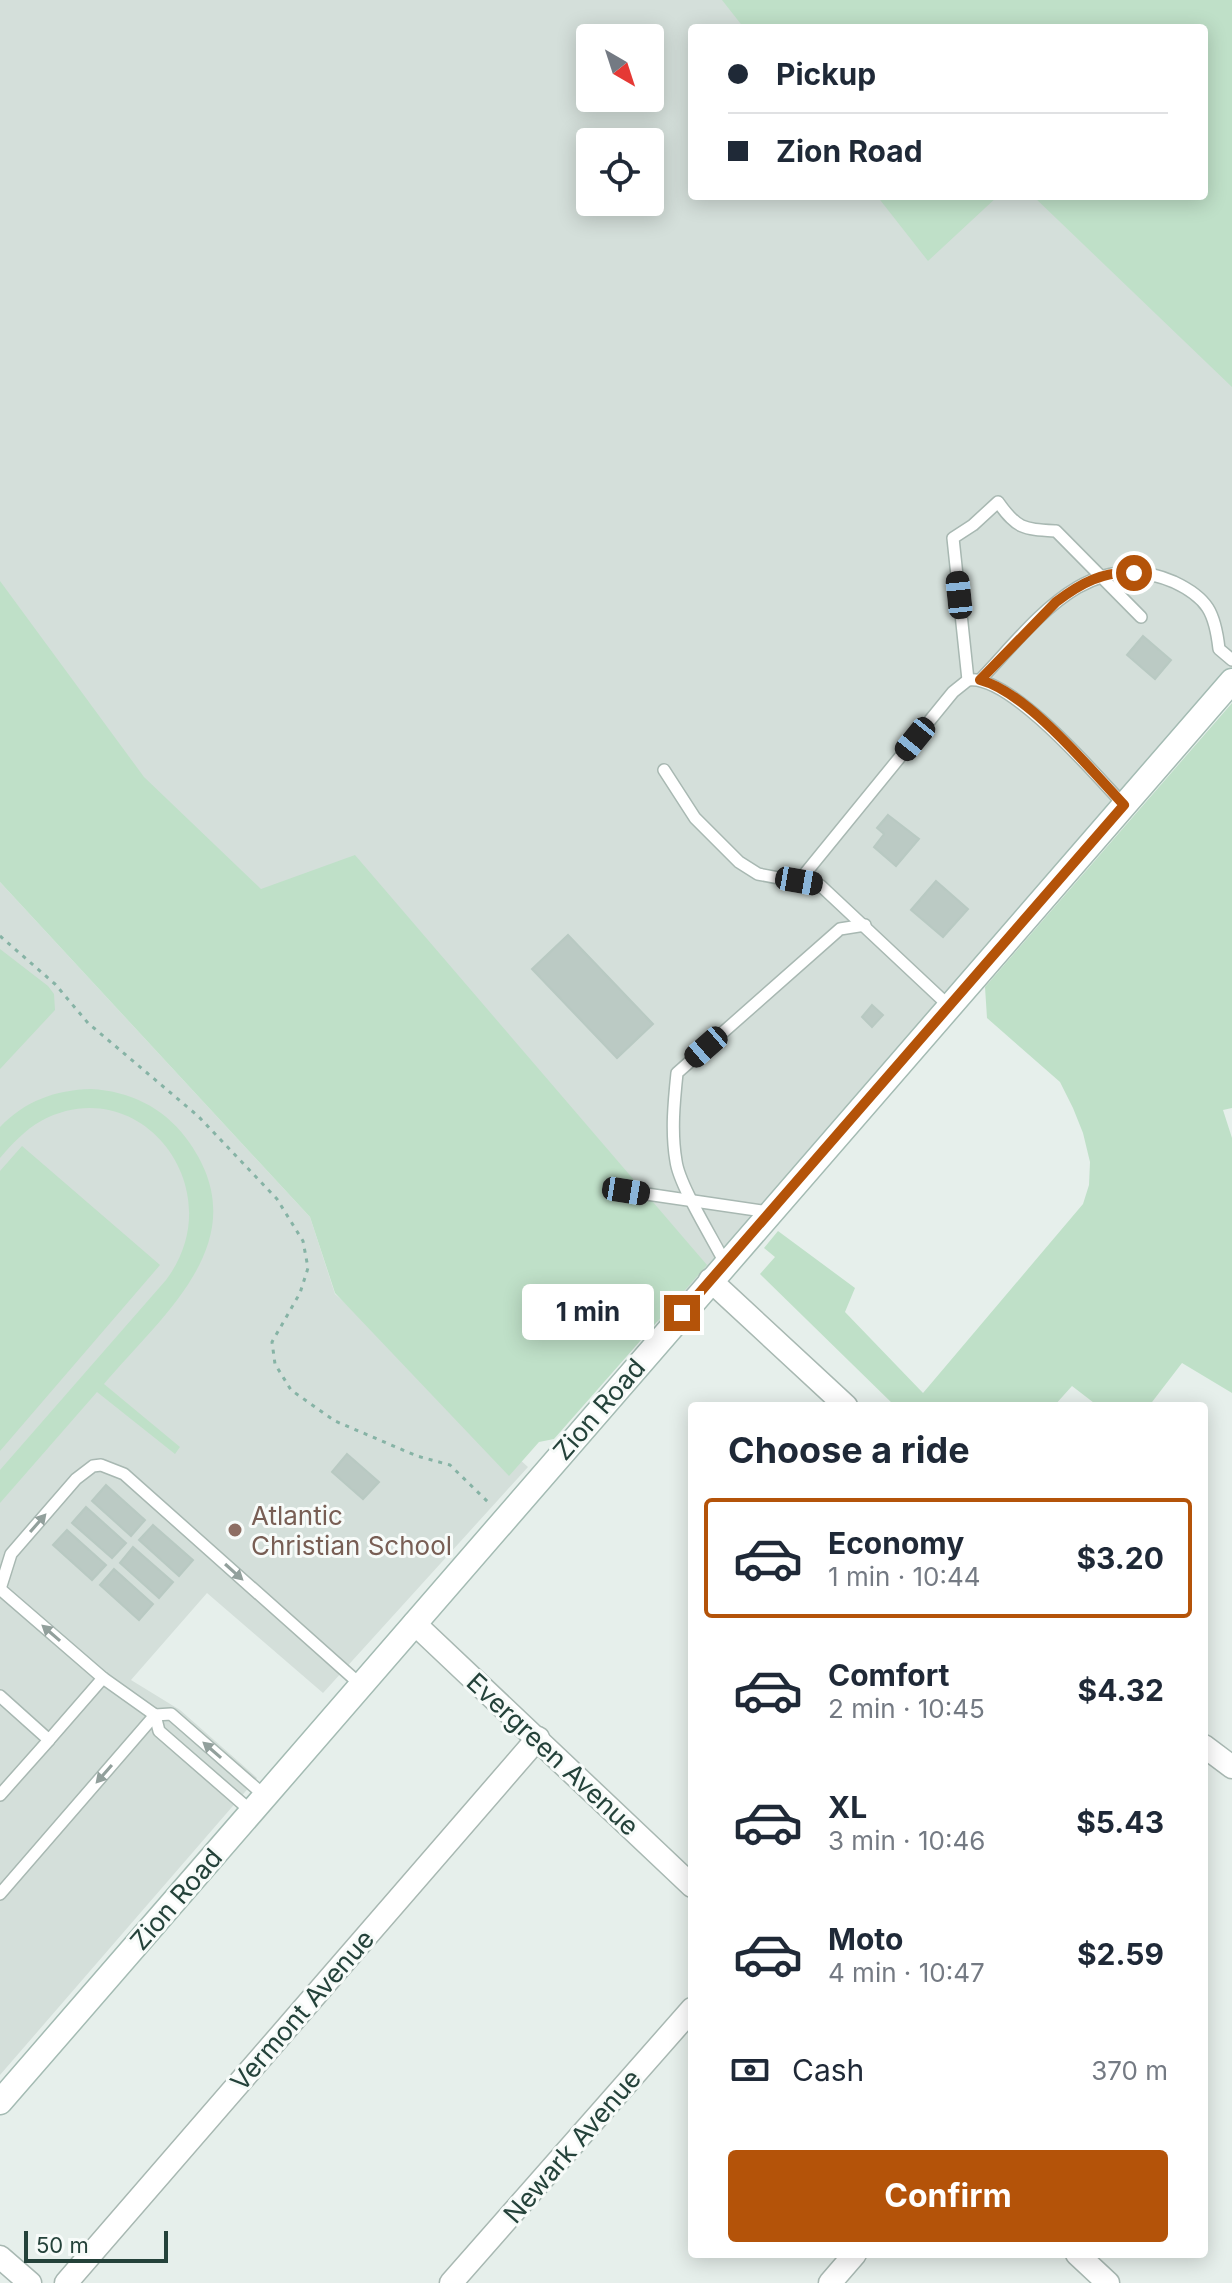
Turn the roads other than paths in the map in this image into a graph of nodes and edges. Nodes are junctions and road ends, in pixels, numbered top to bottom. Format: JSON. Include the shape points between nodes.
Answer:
{"nodes":[{"id":1,"x":1100,"y":576,"type":"junction"},
{"id":2,"x":1141,"y":617,"type":"dead end"},
{"id":3,"x":1232,"y":660,"type":"edge"},
{"id":4,"x":974,"y":680,"type":"junction"},
{"id":5,"x":1232,"y":681,"type":"edge"},
{"id":6,"x":664,"y":770,"type":"dead end"},
{"id":7,"x":1124,"y":805,"type":"junction"},
{"id":8,"x":799,"y":881,"type":"junction"},
{"id":9,"x":865,"y":925,"type":"junction"},
{"id":10,"x":949,"y":1006,"type":"junction"},
{"id":11,"x":626,"y":1191,"type":"dead end"},
{"id":12,"x":693,"y":1201,"type":"junction"},
{"id":13,"x":769,"y":1212,"type":"junction"},
{"id":14,"x":718,"y":1272,"type":"junction"},
{"id":15,"x":842,"y":1402,"type":"edge"},
{"id":16,"x":414,"y":1623,"type":"junction"},
{"id":17,"x":103,"y":1678,"type":"junction"},
{"id":18,"x":361,"y":1685,"type":"junction"},
{"id":19,"x":0,"y":1696,"type":"edge"},
{"id":20,"x":6,"y":1708,"type":"edge"},
{"id":21,"x":155,"y":1715,"type":"junction"},
{"id":22,"x":538,"y":1738,"type":"junction"},
{"id":23,"x":49,"y":1740,"type":"junction"},
{"id":24,"x":1208,"y":1749,"type":"edge"},
{"id":25,"x":1232,"y":1767,"type":"edge"},
{"id":26,"x":0,"y":1795,"type":"edge"},
{"id":27,"x":258,"y":1804,"type":"junction"},
{"id":28,"x":688,"y":1882,"type":"edge"},
{"id":29,"x":0,"y":1894,"type":"edge"},
{"id":30,"x":688,"y":2014,"type":"edge"},
{"id":31,"x":0,"y":2102,"type":"edge"},
{"id":32,"x":0,"y":2257,"type":"edge"},
{"id":33,"x":852,"y":2258,"type":"edge"},
{"id":34,"x":1081,"y":2258,"type":"edge"},
{"id":35,"x":20,"y":2280,"type":"edge"},
{"id":36,"x":66,"y":2283,"type":"edge"},
{"id":37,"x":451,"y":2283,"type":"edge"},
{"id":38,"x":830,"y":2283,"type":"edge"},
{"id":39,"x":1108,"y":2283,"type":"edge"}],
"edges":[{"from":1,"to":2,"type":"lane"},
{"from":1,"to":3,"type":"lane","via":[[1155,576],[1191,592],[1213,614],[1219,649]]},
{"from":1,"to":4,"type":"lane","via":[[1056,602]]},
{"from":1,"to":4,"type":"lane","via":[[1056,531],[1017,526],[998,502],[953,538]]},
{"from":4,"to":7,"type":"lane","via":[[1004,690],[1025,706]]},
{"from":4,"to":8,"type":"lane","via":[[953,692]]},
{"from":5,"to":7,"type":"street","name":"Zion Road"},
{"from":6,"to":8,"type":"lane","via":[[695,818],[739,862],[758,874]]},
{"from":7,"to":10,"type":"street","name":"Zion Road"},
{"from":8,"to":9,"type":"lane","via":[[821,886]]},
{"from":9,"to":10,"type":"lane"},
{"from":9,"to":12,"type":"lane","via":[[840,929],[677,1073],[676,1162]]},
{"from":10,"to":13,"type":"street","name":"Zion Road"},
{"from":11,"to":12,"type":"lane"},
{"from":12,"to":13,"type":"lane"},
{"from":12,"to":14,"type":"lane"},
{"from":13,"to":14,"type":"street","name":"Zion Road"},
{"from":14,"to":15,"type":"street"},
{"from":14,"to":16,"type":"street","name":"Zion Road"},
{"from":16,"to":18,"type":"street","name":"Zion Road"},
{"from":16,"to":22,"type":"street","name":"Evergreen Avenue"},
{"from":17,"to":18,"type":"lane","one_way":true,"via":[[0,1589],[11,1554],[76,1479],[101,1465],[124,1474]]},
{"from":17,"to":21,"type":"lane"},
{"from":17,"to":23,"type":"lane"},
{"from":18,"to":27,"type":"street","name":"Zion Road"},
{"from":19,"to":20,"type":"lane"},
{"from":20,"to":23,"type":"lane"},
{"from":21,"to":27,"type":"lane","via":[[159,1731]]},
{"from":27,"to":21,"type":"lane","one_way":true,"via":[[171,1714]]},
{"from":21,"to":29,"type":"lane","one_way":true},
{"from":22,"to":28,"type":"street","name":"Evergreen Avenue"},
{"from":22,"to":36,"type":"street","name":"Vermont Avenue"},
{"from":23,"to":26,"type":"lane"},
{"from":24,"to":25,"type":"street"},
{"from":27,"to":31,"type":"street","name":"Zion Road"},
{"from":30,"to":37,"type":"street","name":"Newark Avenue"},
{"from":32,"to":35,"type":"street"},
{"from":33,"to":38,"type":"street"},
{"from":34,"to":39,"type":"street"}]}
